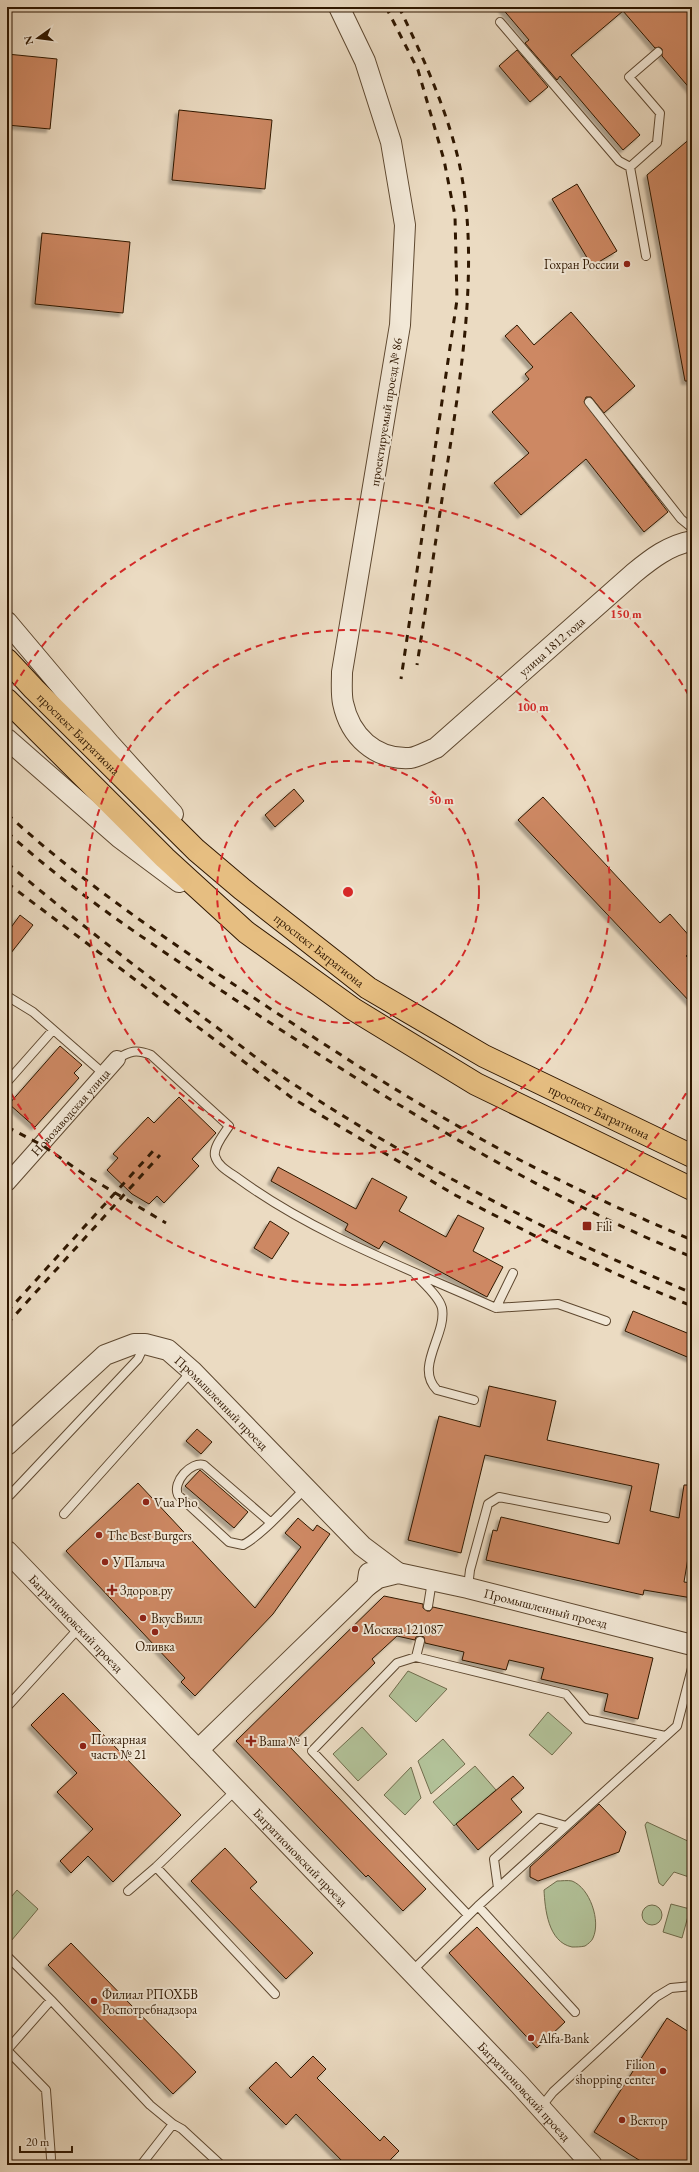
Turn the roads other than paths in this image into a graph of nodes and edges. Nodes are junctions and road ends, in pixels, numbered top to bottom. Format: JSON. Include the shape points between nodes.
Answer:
{"nodes":[{"id":1,"x":339,"y":7,"type":"edge"},
{"id":2,"x":500,"y":22,"type":"dead end"},
{"id":3,"x":658,"y":52,"type":"dead end"},
{"id":4,"x":630,"y":167,"type":"junction"},
{"id":5,"x":646,"y":256,"type":"dead end"},
{"id":6,"x":589,"y":402,"type":"dead end"},
{"id":7,"x":692,"y":528,"type":"edge"},
{"id":8,"x":692,"y":541,"type":"edge"},
{"id":9,"x":7,"y":622,"type":"edge"},
{"id":10,"x":7,"y":660,"type":"edge"},
{"id":11,"x":7,"y":700,"type":"edge"},
{"id":12,"x":7,"y":739,"type":"edge"},
{"id":13,"x":436,"y":748,"type":"joint"},
{"id":14,"x":242,"y":889,"type":"junction"},
{"id":15,"x":246,"y":932,"type":"junction"},
{"id":16,"x":7,"y":996,"type":"edge"},
{"id":17,"x":53,"y":1030,"type":"junction"},
{"id":18,"x":117,"y":1059,"type":"joint"},
{"id":19,"x":104,"y":1074,"type":"junction"},
{"id":20,"x":7,"y":1082,"type":"edge"},
{"id":21,"x":692,"y":1156,"type":"edge"},
{"id":22,"x":7,"y":1183,"type":"edge"},
{"id":23,"x":692,"y":1189,"type":"edge"},
{"id":24,"x":412,"y":1271,"type":"junction"},
{"id":25,"x":513,"y":1273,"type":"dead end"},
{"id":26,"x":496,"y":1308,"type":"junction"},
{"id":27,"x":606,"y":1321,"type":"dead end"},
{"id":28,"x":145,"y":1344,"type":"junction"},
{"id":29,"x":192,"y":1371,"type":"junction"},
{"id":30,"x":474,"y":1400,"type":"dead end"},
{"id":31,"x":7,"y":1445,"type":"edge"},
{"id":32,"x":306,"y":1488,"type":"junction"},
{"id":33,"x":10,"y":1495,"type":"dead end"},
{"id":34,"x":64,"y":1514,"type":"dead end"},
{"id":35,"x":606,"y":1518,"type":"dead end"},
{"id":36,"x":270,"y":1522,"type":"junction"},
{"id":37,"x":362,"y":1546,"type":"junction"},
{"id":38,"x":7,"y":1551,"type":"edge"},
{"id":39,"x":398,"y":1573,"type":"junction"},
{"id":40,"x":432,"y":1581,"type":"junction"},
{"id":41,"x":367,"y":1586,"type":"junction"},
{"id":42,"x":468,"y":1588,"type":"junction"},
{"id":43,"x":428,"y":1606,"type":"dead end"},
{"id":44,"x":80,"y":1627,"type":"junction"},
{"id":45,"x":420,"y":1641,"type":"dead end"},
{"id":46,"x":692,"y":1645,"type":"edge"},
{"id":47,"x":416,"y":1657,"type":"junction"},
{"id":48,"x":692,"y":1668,"type":"edge"},
{"id":49,"x":7,"y":1707,"type":"edge"},
{"id":50,"x":665,"y":1736,"type":"junction"},
{"id":51,"x":198,"y":1750,"type":"junction"},
{"id":52,"x":236,"y":1789,"type":"junction"},
{"id":53,"x":566,"y":1826,"type":"junction"},
{"id":54,"x":156,"y":1867,"type":"junction"},
{"id":55,"x":498,"y":1888,"type":"junction"},
{"id":56,"x":128,"y":1891,"type":"dead end"},
{"id":57,"x":478,"y":1906,"type":"junction"},
{"id":58,"x":468,"y":1915,"type":"junction"},
{"id":59,"x":7,"y":1956,"type":"edge"},
{"id":60,"x":411,"y":1972,"type":"junction"},
{"id":61,"x":692,"y":1986,"type":"edge"},
{"id":62,"x":275,"y":1994,"type":"dead end"},
{"id":63,"x":51,"y":2000,"type":"junction"},
{"id":64,"x":575,"y":2012,"type":"dead end"},
{"id":65,"x":7,"y":2050,"type":"edge"},
{"id":66,"x":540,"y":2107,"type":"junction"},
{"id":67,"x":173,"y":2124,"type":"junction"},
{"id":68,"x":51,"y":2158,"type":"dead end"},
{"id":69,"x":141,"y":2165,"type":"edge"},
{"id":70,"x":221,"y":2165,"type":"edge"},
{"id":71,"x":592,"y":2165,"type":"edge"}],
"edges":[{"from":1,"to":13,"type":"street","name":"проектируемый проезд № 86","via":[[365,61],[391,142],[405,224],[400,325],[342,672],[343,703],[352,729],[365,745],[386,755],[411,758]]},
{"from":2,"to":4,"type":"lane","via":[[619,161]]},
{"from":3,"to":4,"type":"lane","via":[[629,77],[660,113],[657,143]]},
{"from":4,"to":5,"type":"lane"},
{"from":6,"to":7,"type":"lane","via":[[681,519]]},
{"from":8,"to":13,"type":"street","name":"улица 1812 года","via":[[681,543],[654,556]]},
{"from":9,"to":14,"type":"street","via":[[109,743]]},
{"from":10,"to":14,"type":"main road","name":"проспект Багратиона","via":[[196,850]]},
{"from":11,"to":15,"type":"main road","name":"проспект Багратиона","via":[[165,858]]},
{"from":12,"to":15,"type":"street","via":[[120,838]]},
{"from":14,"to":21,"type":"main road","name":"проспект Багратиона","via":[[368,988],[484,1056]]},
{"from":15,"to":23,"type":"main road","name":"проспект Багратиона","via":[[353,1009],[476,1084]]},
{"from":16,"to":17,"type":"lane","via":[[33,1012]]},
{"from":17,"to":19,"type":"lane"},
{"from":17,"to":20,"type":"lane"},
{"from":18,"to":19,"type":"street","name":"Новозаводская улица"},
{"from":18,"to":24,"type":"lane","via":[[130,1051],[139,1050],[151,1055],[229,1126],[216,1147],[215,1155],[221,1166],[245,1184],[322,1230]]},
{"from":19,"to":22,"type":"street","name":"Новозаводская улица"},
{"from":24,"to":26,"type":"lane"},
{"from":24,"to":30,"type":"lane","via":[[441,1306],[442,1317],[428,1373],[431,1385],[437,1390]]},
{"from":25,"to":26,"type":"lane"},
{"from":26,"to":27,"type":"lane","via":[[558,1304]]},
{"from":28,"to":29,"type":"street","name":"Промышленный проезд","via":[[168,1350]]},
{"from":28,"to":31,"type":"street","name":"Промышленный проезд","via":[[134,1344],[105,1355]]},
{"from":28,"to":33,"type":"lane","via":[[138,1359]]},
{"from":29,"to":32,"type":"street","name":"Промышленный проезд"},
{"from":29,"to":34,"type":"lane"},
{"from":32,"to":36,"type":"lane"},
{"from":32,"to":37,"type":"street","name":"Промышленный проезд"},
{"from":35,"to":42,"type":"lane","via":[[499,1497],[493,1499],[488,1504],[470,1570]]},
{"from":36,"to":36,"type":"lane","via":[[248,1542],[236,1545],[229,1542],[178,1495],[177,1483],[192,1466],[204,1465]]},
{"from":37,"to":39,"type":"street","name":"Промышленный проезд"},
{"from":37,"to":41,"type":"street","name":"Промышленный проезд","via":[[369,1562]]},
{"from":38,"to":44,"type":"street","name":"Багратионовский проезд"},
{"from":39,"to":40,"type":"street","name":"Промышленный проезд"},
{"from":39,"to":41,"type":"street","name":"Промышленный проезд","via":[[378,1578]]},
{"from":40,"to":42,"type":"street","name":"Промышленный проезд"},
{"from":40,"to":43,"type":"lane"},
{"from":41,"to":51,"type":"street","name":"Промышленный проезд"},
{"from":42,"to":46,"type":"street","name":"Промышленный проезд"},
{"from":44,"to":49,"type":"lane"},
{"from":44,"to":51,"type":"street","name":"Багратионовский проезд"},
{"from":45,"to":47,"type":"lane"},
{"from":47,"to":50,"type":"lane","via":[[566,1694],[587,1719]]},
{"from":47,"to":58,"type":"lane","via":[[398,1663],[312,1751]]},
{"from":48,"to":50,"type":"lane","via":[[677,1726]]},
{"from":50,"to":53,"type":"lane"},
{"from":51,"to":52,"type":"street","name":"Багратионовский проезд"},
{"from":52,"to":54,"type":"lane"},
{"from":52,"to":60,"type":"street","name":"Багратионовский проезд"},
{"from":53,"to":55,"type":"lane"},
{"from":53,"to":55,"type":"lane","via":[[539,1818],[494,1859]]},
{"from":54,"to":56,"type":"lane"},
{"from":54,"to":62,"type":"lane"},
{"from":55,"to":57,"type":"lane"},
{"from":57,"to":58,"type":"lane"},
{"from":57,"to":64,"type":"lane"},
{"from":58,"to":60,"type":"lane"},
{"from":59,"to":63,"type":"lane"},
{"from":60,"to":66,"type":"street","name":"Багратионовский проезд"},
{"from":61,"to":66,"type":"lane","via":[[671,1988],[656,1997],[559,2086]]},
{"from":63,"to":65,"type":"lane"},
{"from":63,"to":67,"type":"lane","via":[[150,2105]]},
{"from":65,"to":68,"type":"lane","via":[[46,2090]]},
{"from":66,"to":71,"type":"street","name":"Багратионовский проезд"},
{"from":67,"to":69,"type":"lane"},
{"from":67,"to":70,"type":"lane","via":[[182,2129]]}]}
